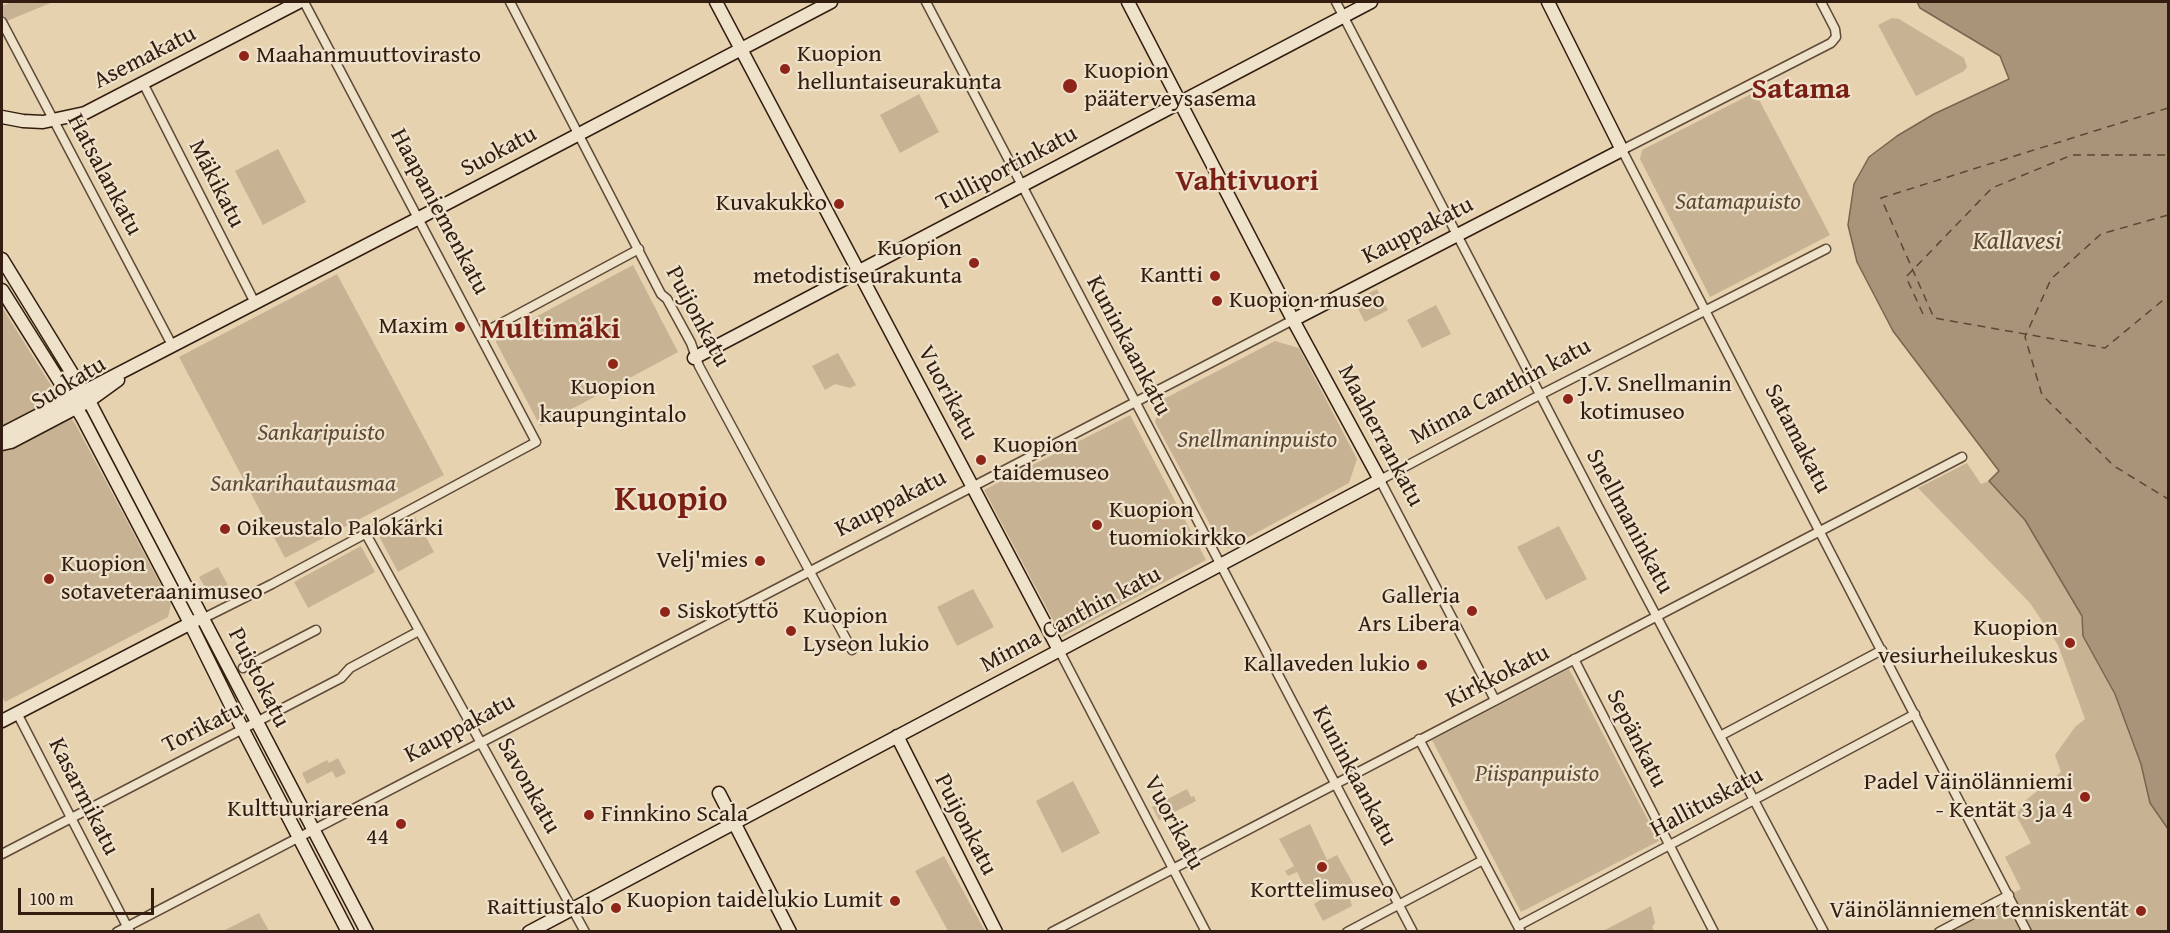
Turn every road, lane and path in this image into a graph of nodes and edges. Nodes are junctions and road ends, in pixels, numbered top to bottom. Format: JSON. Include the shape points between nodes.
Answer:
{"nodes":[{"id":1,"x":299,"y":2,"type":"edge"},
{"id":2,"x":304,"y":2,"type":"edge"},
{"id":3,"x":510,"y":2,"type":"edge"},
{"id":4,"x":716,"y":2,"type":"edge"},
{"id":5,"x":831,"y":2,"type":"edge"},
{"id":6,"x":926,"y":2,"type":"edge"},
{"id":7,"x":1128,"y":2,"type":"edge"},
{"id":8,"x":1336,"y":2,"type":"edge"},
{"id":9,"x":1371,"y":2,"type":"edge"},
{"id":10,"x":1548,"y":2,"type":"edge"},
{"id":11,"x":1821,"y":2,"type":"edge"},
{"id":12,"x":1344,"y":16,"type":"junction"},
{"id":13,"x":2,"y":22,"type":"edge"},
{"id":14,"x":741,"y":49,"type":"junction"},
{"id":15,"x":143,"y":83,"type":"junction"},
{"id":16,"x":1180,"y":102,"type":"junction"},
{"id":17,"x":2,"y":117,"type":"edge"},
{"id":18,"x":54,"y":121,"type":"junction"},
{"id":19,"x":579,"y":134,"type":"junction"},
{"id":20,"x":1622,"y":150,"type":"junction"},
{"id":21,"x":1022,"y":184,"type":"junction"},
{"id":22,"x":419,"y":218,"type":"junction"},
{"id":23,"x":1457,"y":235,"type":"junction"},
{"id":24,"x":639,"y":249,"type":"junction"},
{"id":25,"x":1826,"y":249,"type":"dead end"},
{"id":26,"x":2,"y":259,"type":"edge"},
{"id":27,"x":858,"y":270,"type":"junction"},
{"id":28,"x":2,"y":290,"type":"edge"},
{"id":29,"x":255,"y":303,"type":"junction"},
{"id":30,"x":1706,"y":310,"type":"junction"},
{"id":31,"x":1293,"y":320,"type":"junction"},
{"id":32,"x":481,"y":334,"type":"junction"},
{"id":33,"x":172,"y":345,"type":"junction"},
{"id":34,"x":694,"y":358,"type":"junction"},
{"id":35,"x":1540,"y":394,"type":"junction"},
{"id":36,"x":86,"y":396,"type":"junction"},
{"id":37,"x":1136,"y":401,"type":"junction"},
{"id":38,"x":72,"y":403,"type":"junction"},
{"id":39,"x":2,"y":434,"type":"edge"},
{"id":40,"x":2,"y":444,"type":"edge"},
{"id":41,"x":1962,"y":457,"type":"dead end"},
{"id":42,"x":1380,"y":480,"type":"junction"},
{"id":43,"x":969,"y":488,"type":"junction"},
{"id":44,"x":1820,"y":531,"type":"junction"},
{"id":45,"x":366,"y":534,"type":"junction"},
{"id":46,"x":1220,"y":564,"type":"junction"},
{"id":47,"x":809,"y":570,"type":"junction"},
{"id":48,"x":1657,"y":616,"type":"junction"},
{"id":49,"x":204,"y":618,"type":"junction"},
{"id":50,"x":190,"y":623,"type":"junction"},
{"id":51,"x":316,"y":630,"type":"dead end"},
{"id":52,"x":419,"y":631,"type":"junction"},
{"id":53,"x":852,"y":650,"type":"dead end"},
{"id":54,"x":1059,"y":650,"type":"junction"},
{"id":55,"x":1882,"y":650,"type":"junction"},
{"id":56,"x":1574,"y":659,"type":"junction"},
{"id":57,"x":243,"y":668,"type":"dead end"},
{"id":58,"x":1495,"y":700,"type":"junction"},
{"id":59,"x":17,"y":713,"type":"junction"},
{"id":60,"x":1915,"y":714,"type":"junction"},
{"id":61,"x":2,"y":721,"type":"edge"},
{"id":62,"x":256,"y":722,"type":"junction"},
{"id":63,"x":243,"y":730,"type":"junction"},
{"id":64,"x":897,"y":736,"type":"junction"},
{"id":65,"x":1720,"y":736,"type":"junction"},
{"id":66,"x":1419,"y":740,"type":"junction"},
{"id":67,"x":481,"y":742,"type":"junction"},
{"id":68,"x":1335,"y":783,"type":"junction"},
{"id":69,"x":719,"y":794,"type":"dead end"},
{"id":70,"x":1754,"y":800,"type":"junction"},
{"id":71,"x":72,"y":818,"type":"junction"},
{"id":72,"x":735,"y":823,"type":"junction"},
{"id":73,"x":313,"y":829,"type":"junction"},
{"id":74,"x":299,"y":837,"type":"junction"},
{"id":75,"x":1669,"y":845,"type":"junction"},
{"id":76,"x":2,"y":854,"type":"edge"},
{"id":77,"x":1483,"y":860,"type":"junction"},
{"id":78,"x":1173,"y":868,"type":"junction"},
{"id":79,"x":2009,"y":895,"type":"junction"},
{"id":80,"x":1399,"y":904,"type":"junction"},
{"id":81,"x":572,"y":909,"type":"junction"},
{"id":82,"x":129,"y":929,"type":"edge"},
{"id":83,"x":1519,"y":929,"type":"edge"},
{"id":84,"x":117,"y":932,"type":"edge"},
{"id":85,"x":348,"y":932,"type":"edge"},
{"id":86,"x":367,"y":932,"type":"edge"},
{"id":87,"x":529,"y":932,"type":"edge"},
{"id":88,"x":585,"y":932,"type":"edge"},
{"id":89,"x":790,"y":932,"type":"edge"},
{"id":90,"x":996,"y":932,"type":"edge"},
{"id":91,"x":1052,"y":932,"type":"edge"},
{"id":92,"x":1206,"y":932,"type":"edge"},
{"id":93,"x":1347,"y":932,"type":"edge"},
{"id":94,"x":1413,"y":932,"type":"edge"},
{"id":95,"x":1714,"y":932,"type":"edge"},
{"id":96,"x":1824,"y":932,"type":"edge"},
{"id":97,"x":1939,"y":932,"type":"edge"},
{"id":98,"x":2027,"y":932,"type":"edge"}],
"edges":[{"from":1,"to":15,"type":"main road","name":"Asemakatu"},
{"from":2,"to":22,"type":"street","name":"Haapaniemenkatu"},
{"from":3,"to":19,"type":"street","name":"Puijonkatu"},
{"from":4,"to":14,"type":"main road","name":"Vuorikatu"},
{"from":5,"to":14,"type":"main road","name":"Suokatu"},
{"from":6,"to":21,"type":"street","name":"Kuninkaankatu"},
{"from":7,"to":16,"type":"main road","name":"Maaherrankatu"},
{"from":8,"to":12,"type":"street","name":"Snellmaninkatu"},
{"from":9,"to":12,"type":"main road","name":"Tulliportinkatu"},
{"from":10,"to":20,"type":"main road","name":"Satamakatu"},
{"from":11,"to":20,"type":"street","name":"Kauppakatu","via":[[1835,28],[1836,37],[1831,43]]},
{"from":12,"to":16,"type":"main road","name":"Tulliportinkatu"},
{"from":12,"to":23,"type":"street","name":"Snellmaninkatu"},
{"from":13,"to":18,"type":"street","name":"Hatsalankatu"},
{"from":14,"to":19,"type":"main road","name":"Suokatu"},
{"from":14,"to":27,"type":"main road","name":"Vuorikatu"},
{"from":15,"to":18,"type":"main road","name":"Asemakatu","via":[[84,113]]},
{"from":15,"to":29,"type":"street","name":"Mäkikatu"},
{"from":16,"to":21,"type":"main road","name":"Tulliportinkatu"},
{"from":16,"to":31,"type":"main road","name":"Maaherrankatu"},
{"from":17,"to":18,"type":"main road","name":"Asemakatu","via":[[36,123]]},
{"from":18,"to":33,"type":"street","name":"Hatsalankatu"},
{"from":19,"to":22,"type":"main road","name":"Suokatu"},
{"from":19,"to":24,"type":"street","name":"Puijonkatu"},
{"from":20,"to":23,"type":"main road","name":"Kauppakatu"},
{"from":20,"to":30,"type":"street","name":"Satamakatu"},
{"from":21,"to":27,"type":"main road","name":"Tulliportinkatu"},
{"from":21,"to":37,"type":"street","name":"Kuninkaankatu"},
{"from":22,"to":29,"type":"main road","name":"Suokatu"},
{"from":22,"to":32,"type":"street","name":"Haapaniemenkatu"},
{"from":23,"to":31,"type":"main road","name":"Kauppakatu"},
{"from":23,"to":35,"type":"street","name":"Snellmaninkatu"},
{"from":24,"to":32,"type":"street"},
{"from":24,"to":34,"type":"street","name":"Puijonkatu","via":[[691,343]]},
{"from":25,"to":30,"type":"street","name":"Minna Canthin katu"},
{"from":26,"to":36,"type":"main road","name":"Puistokatu"},
{"from":27,"to":34,"type":"main road","name":"Tulliportinkatu"},
{"from":27,"to":43,"type":"main road","name":"Vuorikatu"},
{"from":28,"to":38,"type":"main road","name":"Puistokatu"},
{"from":29,"to":33,"type":"main road","name":"Suokatu"},
{"from":30,"to":35,"type":"street","name":"Minna Canthin katu"},
{"from":30,"to":44,"type":"street","name":"Satamakatu"},
{"from":31,"to":37,"type":"street","name":"Kauppakatu"},
{"from":31,"to":42,"type":"main road","name":"Maaherrankatu"},
{"from":32,"to":45,"type":"street","name":"Haapaniemenkatu","via":[[536,442]]},
{"from":33,"to":36,"type":"main road","name":"Suokatu"},
{"from":34,"to":47,"type":"street","name":"Puijonkatu"},
{"from":35,"to":42,"type":"street","name":"Minna Canthin katu"},
{"from":35,"to":48,"type":"street","name":"Snellmaninkatu"},
{"from":36,"to":38,"type":"main road","name":"Suokatu"},
{"from":36,"to":49,"type":"main road","name":"Puistokatu"},
{"from":37,"to":43,"type":"street","name":"Kauppakatu"},
{"from":37,"to":46,"type":"street","name":"Kuninkaankatu"},
{"from":38,"to":39,"type":"main road","name":"Suokatu"},
{"from":38,"to":40,"type":"main road","name":"Suokatu"},
{"from":38,"to":50,"type":"main road","name":"Puistokatu"},
{"from":41,"to":44,"type":"street","name":"Kirkkokatu"},
{"from":42,"to":46,"type":"main road","name":"Minna Canthin katu"},
{"from":42,"to":58,"type":"street","name":"Maaherrankatu"},
{"from":43,"to":47,"type":"street","name":"Kauppakatu"},
{"from":43,"to":54,"type":"main road","name":"Vuorikatu"},
{"from":44,"to":48,"type":"street","name":"Kirkkokatu"},
{"from":44,"to":55,"type":"street","name":"Satamakatu"},
{"from":45,"to":49,"type":"street"},
{"from":45,"to":52,"type":"street","name":"Savonkatu"},
{"from":46,"to":54,"type":"main road","name":"Minna Canthin katu"},
{"from":46,"to":68,"type":"street","name":"Kuninkaankatu"},
{"from":47,"to":53,"type":"street","name":"Puijonkatu"},
{"from":47,"to":67,"type":"street","name":"Kauppakatu"},
{"from":48,"to":56,"type":"street","name":"Kirkkokatu"},
{"from":48,"to":65,"type":"street","name":"Snellmaninkatu"},
{"from":49,"to":50,"type":"main road"},
{"from":49,"to":62,"type":"main road","name":"Puistokatu"},
{"from":50,"to":59,"type":"main road"},
{"from":50,"to":63,"type":"main road","name":"Puistokatu"},
{"from":51,"to":57,"type":"street"},
{"from":52,"to":62,"type":"street","name":"Torikatu","via":[[350,668],[341,678]]},
{"from":52,"to":67,"type":"street","name":"Savonkatu"},
{"from":54,"to":64,"type":"main road","name":"Minna Canthin katu"},
{"from":54,"to":78,"type":"street","name":"Vuorikatu"},
{"from":55,"to":60,"type":"street","name":"Satamakatu"},
{"from":55,"to":65,"type":"street"},
{"from":56,"to":58,"type":"street","name":"Kirkkokatu"},
{"from":56,"to":75,"type":"street","name":"Sepänkatu"},
{"from":58,"to":66,"type":"street","name":"Kirkkokatu"},
{"from":59,"to":61,"type":"main road"},
{"from":59,"to":71,"type":"street","name":"Kasarmikatu"},
{"from":60,"to":70,"type":"street","name":"Hallituskatu"},
{"from":60,"to":79,"type":"street","name":"Satamakatu"},
{"from":62,"to":63,"type":"street","name":"Torikatu"},
{"from":62,"to":73,"type":"main road","name":"Puistokatu"},
{"from":63,"to":71,"type":"street","name":"Torikatu"},
{"from":63,"to":74,"type":"main road","name":"Puistokatu"},
{"from":64,"to":72,"type":"main road","name":"Minna Canthin katu"},
{"from":64,"to":90,"type":"main road","name":"Puijonkatu"},
{"from":65,"to":70,"type":"street","name":"Snellmaninkatu"},
{"from":66,"to":68,"type":"street","name":"Kirkkokatu"},
{"from":66,"to":77,"type":"street"},
{"from":67,"to":73,"type":"street","name":"Kauppakatu"},
{"from":67,"to":81,"type":"street","name":"Savonkatu"},
{"from":68,"to":78,"type":"street","name":"Kirkkokatu"},
{"from":68,"to":80,"type":"street","name":"Kuninkaankatu"},
{"from":69,"to":72,"type":"main road"},
{"from":70,"to":75,"type":"street","name":"Hallituskatu"},
{"from":70,"to":96,"type":"street","name":"Snellmaninkatu"},
{"from":71,"to":76,"type":"street","name":"Torikatu"},
{"from":71,"to":82,"type":"street","name":"Kasarmikatu"},
{"from":72,"to":81,"type":"main road","name":"Minna Canthin katu"},
{"from":72,"to":89,"type":"main road"},
{"from":73,"to":74,"type":"street","name":"Kauppakatu"},
{"from":73,"to":86,"type":"main road","name":"Puistokatu"},
{"from":74,"to":82,"type":"street","name":"Kauppakatu"},
{"from":74,"to":85,"type":"main road","name":"Puistokatu"},
{"from":75,"to":83,"type":"street","name":"Hallituskatu"},
{"from":75,"to":95,"type":"street","name":"Sepänkatu"},
{"from":77,"to":80,"type":"street"},
{"from":77,"to":83,"type":"street"},
{"from":78,"to":91,"type":"street","name":"Kirkkokatu"},
{"from":78,"to":92,"type":"street","name":"Vuorikatu"},
{"from":79,"to":97,"type":"street"},
{"from":79,"to":98,"type":"street","name":"Satamakatu"},
{"from":80,"to":93,"type":"street"},
{"from":80,"to":94,"type":"street","name":"Kuninkaankatu"},
{"from":81,"to":87,"type":"main road","name":"Minna Canthin katu"},
{"from":81,"to":88,"type":"street","name":"Savonkatu"},
{"from":82,"to":84,"type":"street","name":"Kauppakatu"}]}
